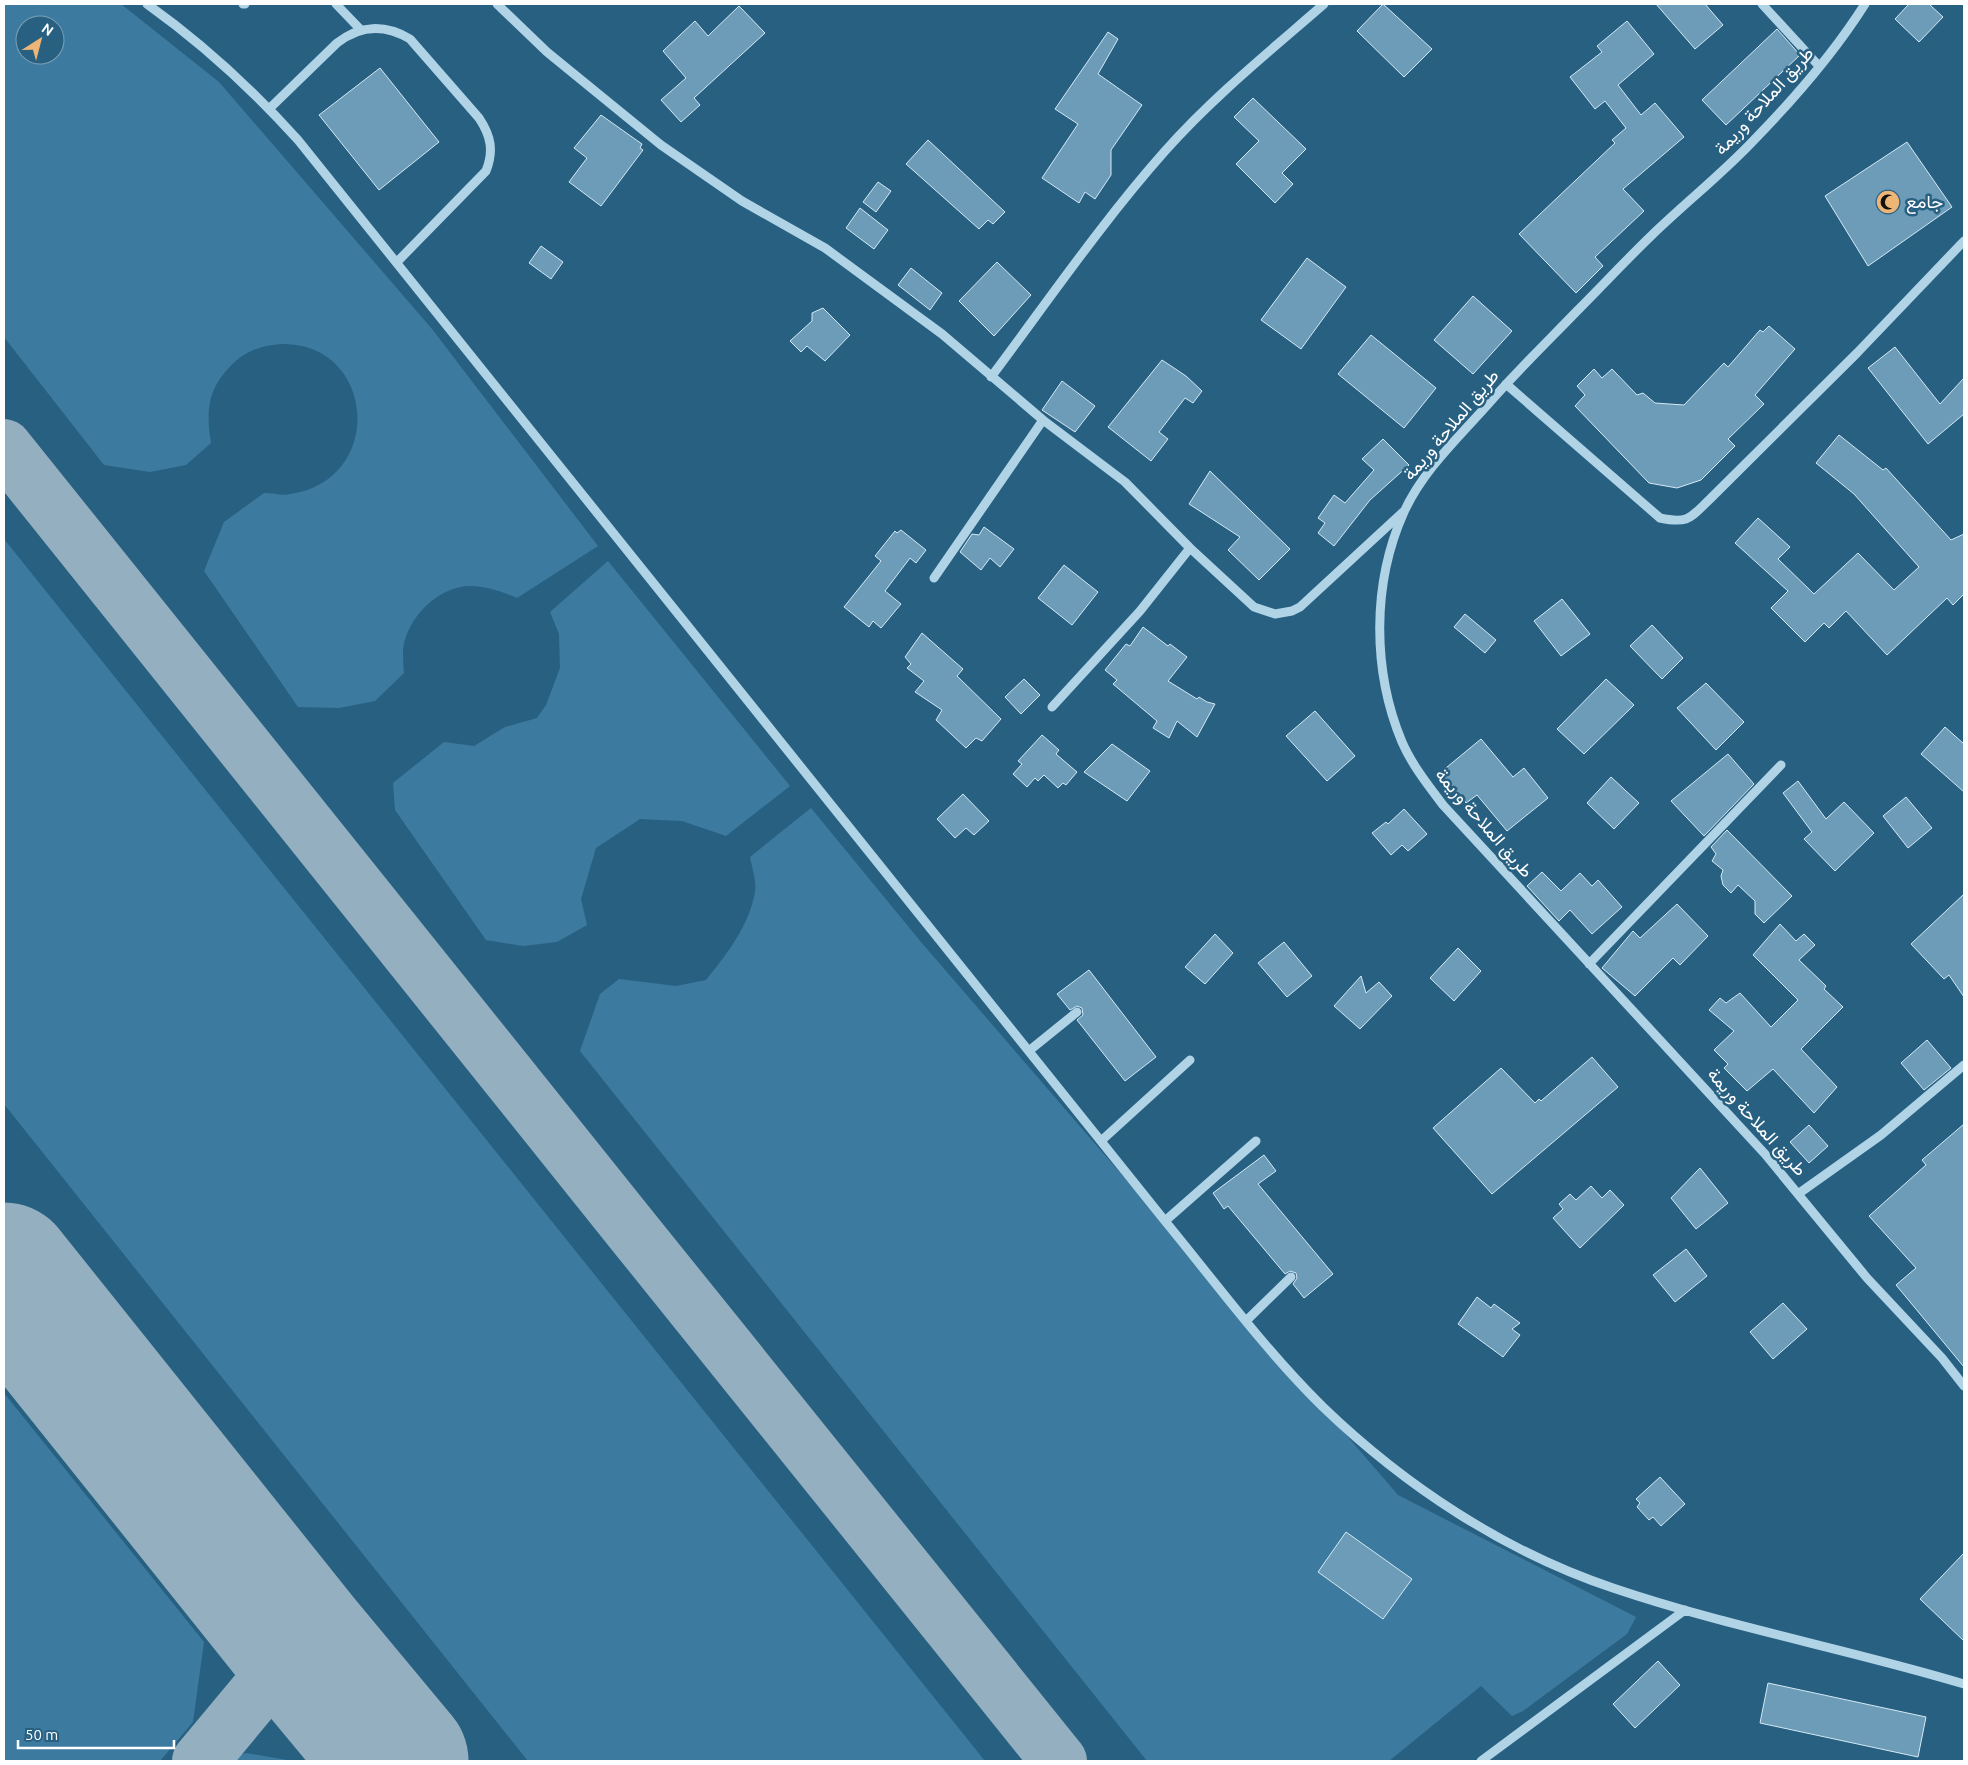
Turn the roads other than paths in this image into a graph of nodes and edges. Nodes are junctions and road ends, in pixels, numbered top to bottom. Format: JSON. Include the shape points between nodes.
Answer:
{"nodes":[{"id":1,"x":147,"y":4,"type":"edge"},
{"id":2,"x":336,"y":4,"type":"edge"},
{"id":3,"x":497,"y":4,"type":"edge"},
{"id":4,"x":1324,"y":4,"type":"edge"},
{"id":5,"x":1762,"y":4,"type":"edge"},
{"id":6,"x":1865,"y":4,"type":"edge"},
{"id":7,"x":360,"y":29,"type":"junction"},
{"id":8,"x":1819,"y":66,"type":"junction"},
{"id":9,"x":270,"y":108,"type":"junction"},
{"id":10,"x":1964,"y":241,"type":"edge"},
{"id":11,"x":397,"y":262,"type":"junction"},
{"id":12,"x":991,"y":377,"type":"junction"},
{"id":13,"x":1506,"y":384,"type":"junction"},
{"id":14,"x":1042,"y":420,"type":"junction"},
{"id":15,"x":1405,"y":510,"type":"junction"},
{"id":16,"x":1190,"y":548,"type":"junction"},
{"id":17,"x":934,"y":578,"type":"dead end"},
{"id":18,"x":1052,"y":707,"type":"dead end"},
{"id":19,"x":1781,"y":765,"type":"dead end"},
{"id":20,"x":1589,"y":964,"type":"junction"},
{"id":21,"x":1077,"y":1012,"type":"dead end"},
{"id":22,"x":1030,"y":1050,"type":"junction"},
{"id":23,"x":1190,"y":1060,"type":"dead end"},
{"id":24,"x":1964,"y":1065,"type":"edge"},
{"id":25,"x":1101,"y":1141,"type":"junction"},
{"id":26,"x":1256,"y":1141,"type":"dead end"},
{"id":27,"x":1798,"y":1194,"type":"junction"},
{"id":28,"x":1165,"y":1221,"type":"junction"},
{"id":29,"x":1292,"y":1277,"type":"dead end"},
{"id":30,"x":1247,"y":1320,"type":"junction"},
{"id":31,"x":1964,"y":1386,"type":"edge"},
{"id":32,"x":1685,"y":1610,"type":"junction"},
{"id":33,"x":1964,"y":1684,"type":"edge"},
{"id":34,"x":1481,"y":1761,"type":"edge"}],
"edges":[{"from":1,"to":9,"type":"street","via":[[207,50]]},
{"from":2,"to":7,"type":"street"},
{"from":3,"to":12,"type":"street","via":[[547,52],[661,145],[742,202],[825,248],[942,334]]},
{"from":4,"to":12,"type":"street","via":[[1205,109],[1164,152],[1092,241]]},
{"from":5,"to":8,"type":"street"},
{"from":6,"to":8,"type":"street","name":"طريق الملاحة وريمة"},
{"from":7,"to":9,"type":"street","via":[[337,43]]},
{"from":7,"to":11,"type":"street","via":[[386,28],[410,39],[479,118],[491,144],[491,158],[481,177]]},
{"from":8,"to":13,"type":"street","name":"طريق الملاحة وريمة","via":[[1754,141],[1650,237]]},
{"from":9,"to":11,"type":"street"},
{"from":10,"to":13,"type":"street","via":[[1710,499],[1692,516],[1680,522],[1660,518]]},
{"from":11,"to":22,"type":"street"},
{"from":12,"to":14,"type":"street"},
{"from":13,"to":15,"type":"street","name":"طريق الملاحة وريمة","via":[[1422,480]]},
{"from":14,"to":16,"type":"street","via":[[1125,482]]},
{"from":14,"to":17,"type":"street"},
{"from":15,"to":16,"type":"street","via":[[1300,607],[1284,614],[1264,612],[1254,607]]},
{"from":15,"to":20,"type":"street","name":"طريق الملاحة وريمة","via":[[1393,539],[1386,569],[1380,636],[1382,673],[1390,709],[1403,743],[1420,775],[1443,805]]},
{"from":16,"to":18,"type":"street","via":[[1140,611]]},
{"from":19,"to":20,"type":"street"},
{"from":20,"to":27,"type":"street","name":"طريق الملاحة وريمة","via":[[1697,1079]]},
{"from":21,"to":22,"type":"street"},
{"from":22,"to":25,"type":"street"},
{"from":23,"to":25,"type":"street"},
{"from":24,"to":27,"type":"street","via":[[1881,1136]]},
{"from":25,"to":28,"type":"street"},
{"from":26,"to":28,"type":"street"},
{"from":27,"to":31,"type":"street","name":"طريق الملاحة وريمة","via":[[1867,1278]]},
{"from":28,"to":30,"type":"street"},
{"from":29,"to":30,"type":"street"},
{"from":30,"to":32,"type":"street","via":[[1283,1365],[1365,1445],[1450,1507],[1507,1541],[1559,1566],[1612,1588]]},
{"from":32,"to":33,"type":"street"},
{"from":32,"to":34,"type":"street"}]}
